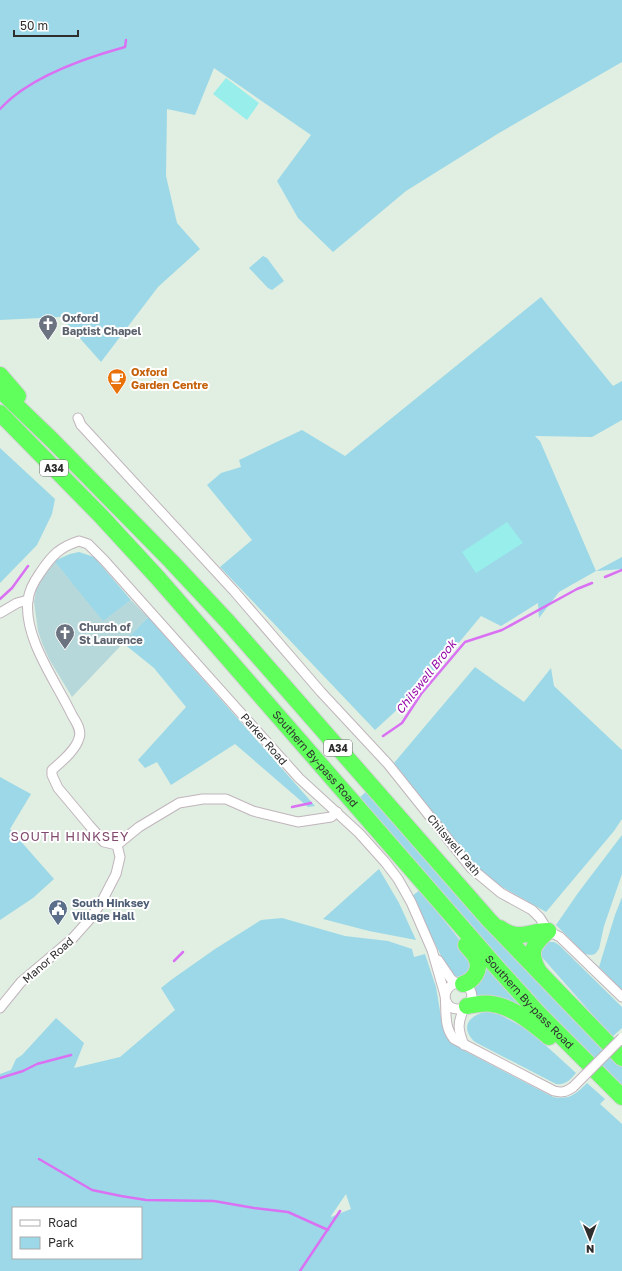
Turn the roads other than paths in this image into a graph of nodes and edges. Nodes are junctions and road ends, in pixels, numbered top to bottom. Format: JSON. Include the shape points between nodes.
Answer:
{"nodes":[{"id":1,"x":0,"y":375,"type":"edge"},
{"id":2,"x":0,"y":390,"type":"edge"},
{"id":3,"x":2,"y":416,"type":"edge"},
{"id":4,"x":78,"y":418,"type":"dead end"},
{"id":5,"x":52,"y":440,"type":"junction"},
{"id":6,"x":28,"y":600,"type":"junction"},
{"id":7,"x":0,"y":613,"type":"edge"},
{"id":8,"x":338,"y":812,"type":"junction"},
{"id":9,"x":117,"y":845,"type":"junction"},
{"id":10,"x":437,"y":899,"type":"junction"},
{"id":11,"x":489,"y":920,"type":"junction"},
{"id":12,"x":548,"y":931,"type":"junction"},
{"id":13,"x":432,"y":950,"type":"junction"},
{"id":14,"x":540,"y":974,"type":"junction"},
{"id":15,"x":459,"y":983,"type":"junction"},
{"id":16,"x":622,"y":997,"type":"edge"},
{"id":17,"x":445,"y":998,"type":"junction"},
{"id":18,"x":0,"y":1008,"type":"edge"},
{"id":19,"x":466,"y":1008,"type":"junction"},
{"id":20,"x":622,"y":1038,"type":"edge"},
{"id":21,"x":464,"y":1045,"type":"junction"},
{"id":22,"x":622,"y":1058,"type":"edge"},
{"id":23,"x":605,"y":1081,"type":"junction"},
{"id":24,"x":622,"y":1098,"type":"edge"}],
"edges":[{"from":1,"to":5,"type":"highway"},
{"from":2,"to":5,"type":"highway","number":"A34"},
{"from":3,"to":10,"type":"highway","name":"Southern By-pass Road","number":"A34","via":[[158,578]]},
{"from":4,"to":12,"type":"street","name":"Chilswell Path","via":[[81,425],[388,764],[470,868],[501,893],[532,910]]},
{"from":5,"to":11,"type":"highway","number":"A34","via":[[228,622]]},
{"from":6,"to":7,"type":"street"},
{"from":6,"to":8,"type":"street","name":"Parker Road","via":[[34,582],[61,548],[79,541],[88,544],[299,778]]},
{"from":6,"to":9,"type":"street","via":[[29,622],[36,644],[48,672],[80,730],[79,738],[70,752],[52,770],[52,776],[58,788],[104,842]]},
{"from":8,"to":9,"type":"street","via":[[331,816],[298,822],[253,811],[226,799],[203,799],[179,803],[139,827]]},
{"from":8,"to":13,"type":"street","name":"Parker Road","via":[[385,862],[398,880],[411,902]]},
{"from":9,"to":18,"type":"street","name":"Manor Road","via":[[120,857],[116,874],[89,920],[72,939],[21,982]]},
{"from":10,"to":15,"type":"highway","via":[[478,964],[475,976],[469,982]]},
{"from":10,"to":23,"type":"highway","name":"Southern By-pass Road","number":"A34","via":[[540,1015]]},
{"from":11,"to":12,"type":"highway","via":[[513,935]]},
{"from":11,"to":14,"type":"highway","number":"A34"},
{"from":12,"to":14,"type":"highway","via":[[533,949],[533,960]]},
{"from":12,"to":16,"type":"street","via":[[560,937]]},
{"from":13,"to":15,"type":"street","name":"Parker Road","via":[[446,974]]},
{"from":13,"to":17,"type":"street","name":"Parker Road"},
{"from":14,"to":22,"type":"highway","number":"A34"},
{"from":15,"to":17,"type":"street","via":[[448,988]]},
{"from":15,"to":19,"type":"street","via":[[471,992],[471,1000]]},
{"from":17,"to":19,"type":"street","via":[[451,1008]]},
{"from":17,"to":21,"type":"street","name":"Parker Road","via":[[449,1033]]},
{"from":19,"to":21,"type":"street","via":[[458,1026]]},
{"from":19,"to":23,"type":"highway","via":[[482,1003],[515,1012]]},
{"from":20,"to":21,"type":"street","name":"Parker Road","bridge":true,"via":[[573,1087],[562,1092],[554,1091]]},
{"from":23,"to":24,"type":"highway","name":"Southern By-pass Road","number":"A34"}]}
